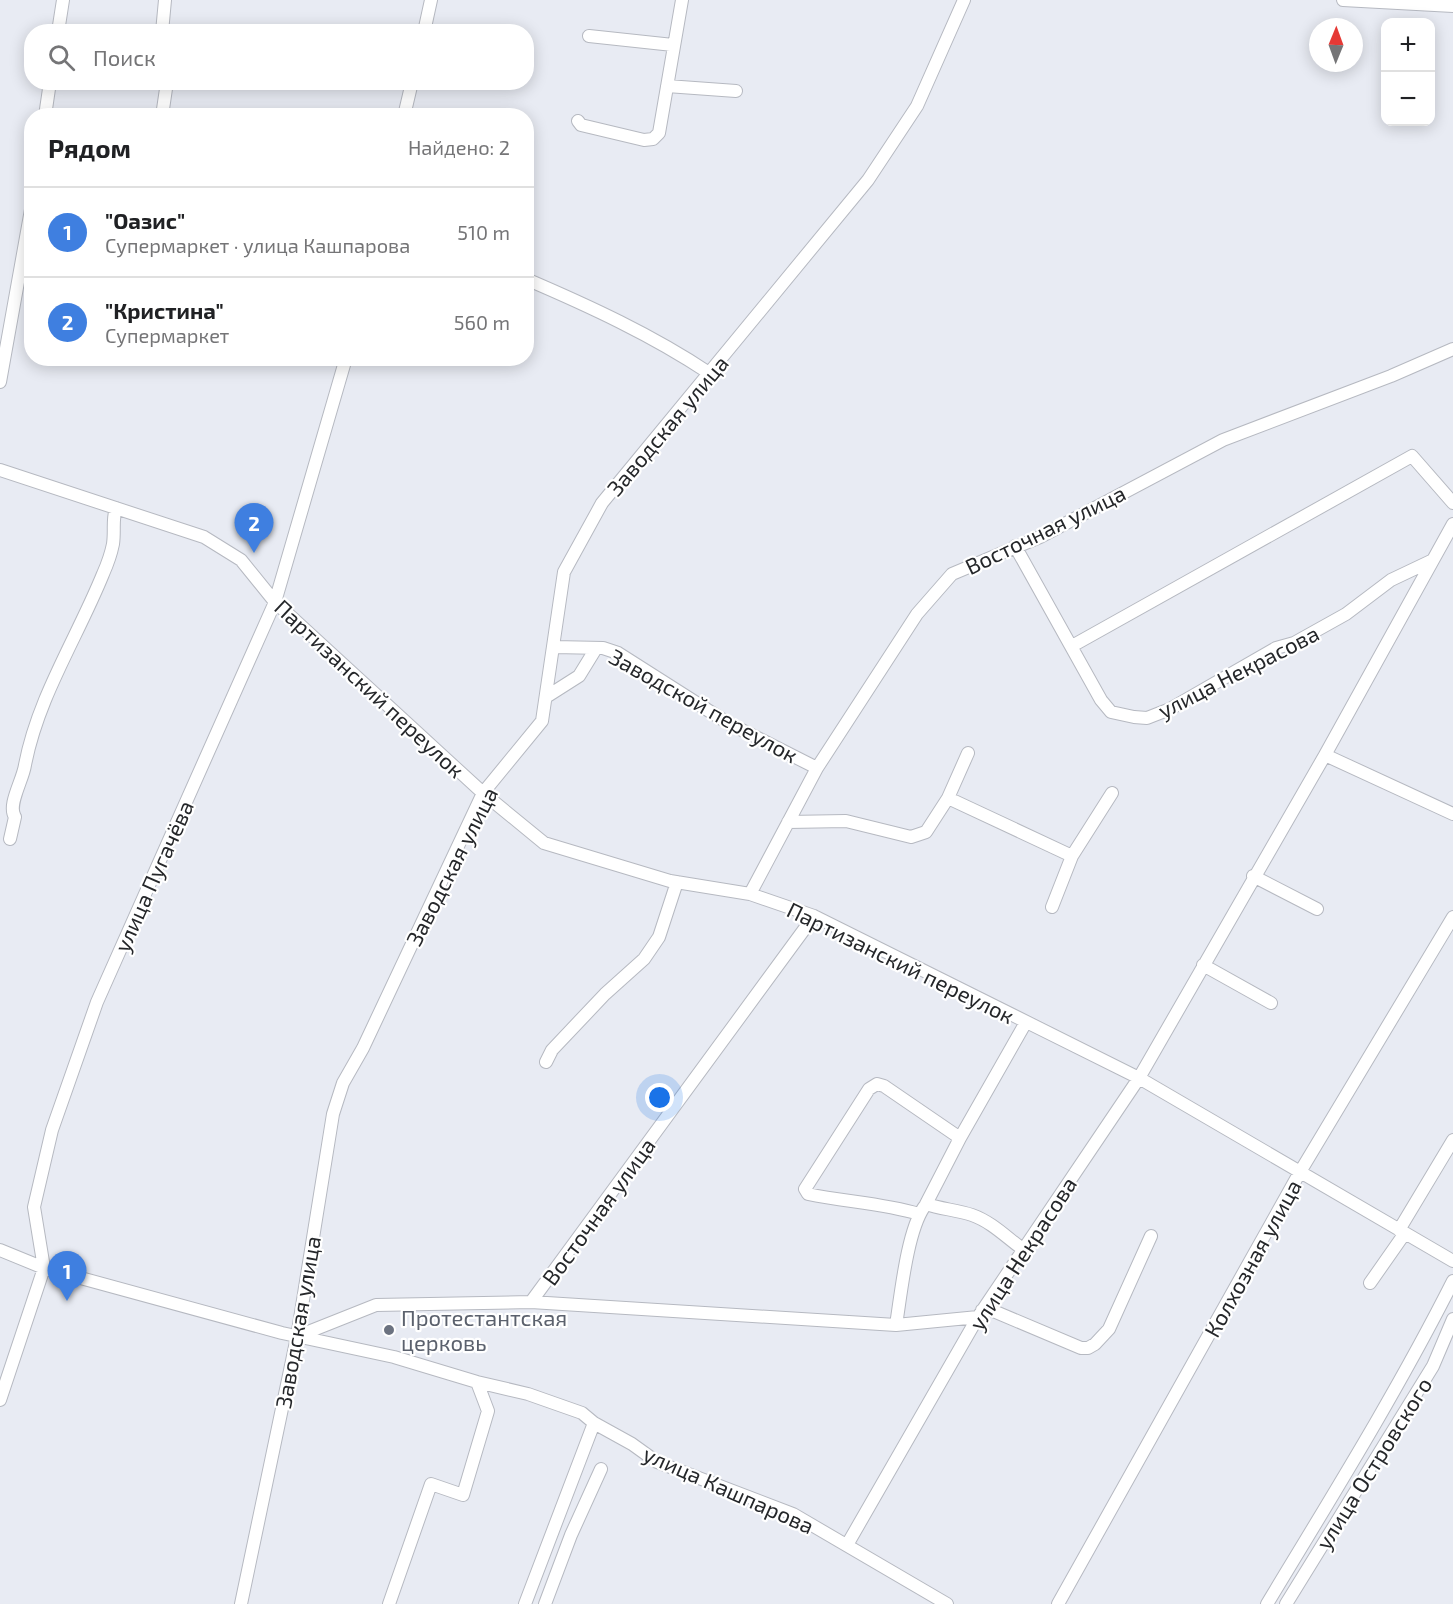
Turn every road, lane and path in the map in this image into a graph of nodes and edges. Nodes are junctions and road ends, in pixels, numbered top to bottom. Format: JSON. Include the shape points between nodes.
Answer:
{"nodes":[{"id":1,"x":63,"y":0,"type":"edge"},
{"id":2,"x":165,"y":0,"type":"edge"},
{"id":3,"x":431,"y":0,"type":"edge"},
{"id":4,"x":682,"y":0,"type":"edge"},
{"id":5,"x":964,"y":0,"type":"edge"},
{"id":6,"x":1343,"y":0,"type":"edge"},
{"id":7,"x":1453,"y":6,"type":"edge"},
{"id":8,"x":59,"y":24,"type":"edge"},
{"id":9,"x":163,"y":24,"type":"edge"},
{"id":10,"x":426,"y":24,"type":"edge"},
{"id":11,"x":589,"y":36,"type":"dead end"},
{"id":12,"x":673,"y":45,"type":"junction"},
{"id":13,"x":667,"y":86,"type":"junction"},
{"id":14,"x":49,"y":90,"type":"edge"},
{"id":15,"x":166,"y":90,"type":"edge"},
{"id":16,"x":410,"y":90,"type":"edge"},
{"id":17,"x":736,"y":91,"type":"dead end"},
{"id":18,"x":46,"y":108,"type":"edge"},
{"id":19,"x":163,"y":108,"type":"edge"},
{"id":20,"x":406,"y":108,"type":"edge"},
{"id":21,"x":578,"y":121,"type":"dead end"},
{"id":22,"x":24,"y":248,"type":"edge"},
{"id":23,"x":534,"y":283,"type":"edge"},
{"id":24,"x":1453,"y":349,"type":"edge"},
{"id":25,"x":344,"y":366,"type":"edge"},
{"id":26,"x":709,"y":373,"type":"junction"},
{"id":27,"x":0,"y":382,"type":"edge"},
{"id":28,"x":0,"y":470,"type":"edge"},
{"id":29,"x":1453,"y":503,"type":"edge"},
{"id":30,"x":116,"y":508,"type":"junction"},
{"id":31,"x":1453,"y":524,"type":"edge"},
{"id":32,"x":1015,"y":546,"type":"junction"},
{"id":33,"x":1431,"y":561,"type":"junction"},
{"id":34,"x":274,"y":602,"type":"junction"},
{"id":35,"x":1072,"y":646,"type":"junction"},
{"id":36,"x":554,"y":647,"type":"junction"},
{"id":37,"x":595,"y":650,"type":"junction"},
{"id":38,"x":546,"y":697,"type":"junction"},
{"id":39,"x":968,"y":753,"type":"dead end"},
{"id":40,"x":1325,"y":755,"type":"junction"},
{"id":41,"x":817,"y":768,"type":"junction"},
{"id":42,"x":483,"y":793,"type":"junction"},
{"id":43,"x":1112,"y":793,"type":"dead end"},
{"id":44,"x":948,"y":798,"type":"junction"},
{"id":45,"x":1453,"y":814,"type":"edge"},
{"id":46,"x":788,"y":822,"type":"junction"},
{"id":47,"x":10,"y":839,"type":"dead end"},
{"id":48,"x":1072,"y":856,"type":"junction"},
{"id":49,"x":1254,"y":876,"type":"junction"},
{"id":50,"x":677,"y":882,"type":"junction"},
{"id":51,"x":750,"y":894,"type":"junction"},
{"id":52,"x":1052,"y":907,"type":"dead end"},
{"id":53,"x":1317,"y":909,"type":"dead end"},
{"id":54,"x":813,"y":916,"type":"junction"},
{"id":55,"x":1453,"y":916,"type":"edge"},
{"id":56,"x":1203,"y":965,"type":"junction"},
{"id":57,"x":1271,"y":1004,"type":"dead end"},
{"id":58,"x":1026,"y":1022,"type":"junction"},
{"id":59,"x":546,"y":1062,"type":"dead end"},
{"id":60,"x":1138,"y":1078,"type":"junction"},
{"id":61,"x":960,"y":1138,"type":"junction"},
{"id":62,"x":1453,"y":1140,"type":"edge"},
{"id":63,"x":1300,"y":1172,"type":"junction"},
{"id":64,"x":922,"y":1209,"type":"junction"},
{"id":65,"x":1402,"y":1231,"type":"junction"},
{"id":66,"x":1151,"y":1236,"type":"dead end"},
{"id":67,"x":0,"y":1250,"type":"edge"},
{"id":68,"x":1024,"y":1250,"type":"junction"},
{"id":69,"x":1453,"y":1261,"type":"edge"},
{"id":70,"x":44,"y":1268,"type":"junction"},
{"id":71,"x":1453,"y":1281,"type":"edge"},
{"id":72,"x":1370,"y":1283,"type":"dead end"},
{"id":73,"x":531,"y":1302,"type":"junction"},
{"id":74,"x":980,"y":1314,"type":"junction"},
{"id":75,"x":1453,"y":1319,"type":"edge"},
{"id":76,"x":897,"y":1325,"type":"junction"},
{"id":77,"x":297,"y":1337,"type":"junction"},
{"id":78,"x":477,"y":1382,"type":"junction"},
{"id":79,"x":0,"y":1400,"type":"edge"},
{"id":80,"x":594,"y":1423,"type":"junction"},
{"id":81,"x":601,"y":1469,"type":"dead end"},
{"id":82,"x":550,"y":1539,"type":"junction"},
{"id":83,"x":847,"y":1545,"type":"junction"},
{"id":84,"x":563,"y":1556,"type":"junction"},
{"id":85,"x":241,"y":1604,"type":"edge"},
{"id":86,"x":389,"y":1604,"type":"edge"},
{"id":87,"x":525,"y":1604,"type":"edge"},
{"id":88,"x":545,"y":1604,"type":"edge"},
{"id":89,"x":947,"y":1604,"type":"edge"},
{"id":90,"x":1058,"y":1604,"type":"edge"},
{"id":91,"x":1267,"y":1604,"type":"edge"},
{"id":92,"x":1287,"y":1604,"type":"edge"}],
"edges":[{"from":1,"to":8,"type":"street"},
{"from":2,"to":9,"type":"street"},
{"from":3,"to":10,"type":"street"},
{"from":4,"to":12,"type":"street"},
{"from":5,"to":26,"type":"street","name":"Заводская улица","via":[[917,106],[868,180]]},
{"from":6,"to":7,"type":"street"},
{"from":11,"to":12,"type":"street"},
{"from":12,"to":13,"type":"street"},
{"from":13,"to":17,"type":"street"},
{"from":13,"to":21,"type":"street","via":[[659,133],[653,139],[644,140]]},
{"from":14,"to":18,"type":"street"},
{"from":15,"to":19,"type":"street"},
{"from":16,"to":20,"type":"street"},
{"from":22,"to":27,"type":"street"},
{"from":23,"to":26,"type":"street","via":[[621,323]]},
{"from":24,"to":32,"type":"street","name":"Восточная улица","via":[[1222,440],[1040,537]]},
{"from":25,"to":34,"type":"street","name":"улица Пугачёва"},
{"from":26,"to":36,"type":"street","name":"Заводская улица","via":[[602,503],[564,572]]},
{"from":28,"to":30,"type":"street","name":"Партизанский переулок"},
{"from":29,"to":35,"type":"street","via":[[1413,456]]},
{"from":30,"to":34,"type":"street","name":"Партизанский переулок","via":[[204,537],[241,560]]},
{"from":30,"to":47,"type":"street","via":[[113,545],[104,572],[36,725],[12,804],[15,818]]},
{"from":31,"to":33,"type":"street","name":"улица Некрасова"},
{"from":32,"to":35,"type":"street","name":"улица Некрасова"},
{"from":32,"to":41,"type":"street","name":"Восточная улица","via":[[952,574],[917,614]]},
{"from":33,"to":35,"type":"street","name":"улица Некрасова","via":[[1391,580],[1346,614],[1147,718],[1111,712]]},
{"from":33,"to":40,"type":"street","name":"улица Некрасова"},
{"from":34,"to":42,"type":"street","name":"Партизанский переулок"},
{"from":34,"to":70,"type":"street","name":"улица Пугачёва","via":[[97,1002],[52,1130],[34,1207]]},
{"from":36,"to":37,"type":"street","name":"Заводской переулок"},
{"from":36,"to":38,"type":"street","name":"Заводская улица"},
{"from":37,"to":38,"type":"street","via":[[579,676]]},
{"from":37,"to":41,"type":"street","name":"Заводской переулок","via":[[603,648],[618,653],[728,723]]},
{"from":38,"to":42,"type":"street","name":"Заводская улица","via":[[543,721]]},
{"from":39,"to":44,"type":"street"},
{"from":40,"to":45,"type":"street"},
{"from":40,"to":49,"type":"street","name":"улица Некрасова"},
{"from":41,"to":46,"type":"street","name":"Восточная улица"},
{"from":42,"to":50,"type":"street","name":"Партизанский переулок","via":[[544,843]]},
{"from":42,"to":77,"type":"street","name":"Заводская улица","via":[[333,1114]]},
{"from":43,"to":48,"type":"street"},
{"from":44,"to":46,"type":"street","via":[[926,832],[911,837],[846,820]]},
{"from":44,"to":48,"type":"street"},
{"from":46,"to":51,"type":"street","name":"Восточная улица"},
{"from":48,"to":52,"type":"street"},
{"from":49,"to":53,"type":"street"},
{"from":49,"to":56,"type":"street","name":"улица Некрасова"},
{"from":50,"to":51,"type":"street","name":"Партизанский переулок"},
{"from":50,"to":59,"type":"street","via":[[659,937],[644,959],[605,994],[552,1050]]},
{"from":51,"to":54,"type":"street","name":"Партизанский переулок"},
{"from":54,"to":58,"type":"street","name":"Партизанский переулок"},
{"from":54,"to":73,"type":"street","name":"Восточная улица"},
{"from":55,"to":63,"type":"street","name":"Колхозная улица"},
{"from":56,"to":57,"type":"street"},
{"from":56,"to":60,"type":"street","name":"улица Некрасова"},
{"from":58,"to":60,"type":"street","name":"Партизанский переулок"},
{"from":58,"to":61,"type":"street","name":"Партизанский переулок"},
{"from":60,"to":63,"type":"street","name":"Партизанский переулок"},
{"from":60,"to":68,"type":"street","name":"улица Некрасова"},
{"from":61,"to":64,"type":"street","name":"Партизанский переулок"},
{"from":61,"to":64,"type":"street","via":[[877,1084],[869,1089],[806,1189],[808,1194]]},
{"from":62,"to":65,"type":"street"},
{"from":63,"to":65,"type":"street","name":"Партизанский переулок"},
{"from":63,"to":90,"type":"street","name":"Колхозная улица"},
{"from":64,"to":68,"type":"street","via":[[971,1215]]},
{"from":64,"to":76,"type":"street","name":"Партизанский переулок","via":[[907,1258]]},
{"from":65,"to":69,"type":"street","name":"Партизанский переулок"},
{"from":65,"to":72,"type":"street"},
{"from":66,"to":74,"type":"street","via":[[1109,1329],[1088,1348],[991,1310]]},
{"from":67,"to":70,"type":"street","name":"улица Кашпарова"},
{"from":68,"to":74,"type":"street","name":"улица Некрасова"},
{"from":70,"to":77,"type":"street","name":"улица Кашпарова"},
{"from":70,"to":79,"type":"street","name":"улица Пугачёва"},
{"from":71,"to":91,"type":"street","via":[[1348,1470]]},
{"from":73,"to":76,"type":"street"},
{"from":73,"to":77,"type":"street","via":[[376,1305]]},
{"from":74,"to":76,"type":"street"},
{"from":74,"to":83,"type":"street","name":"улица Некрасова"},
{"from":75,"to":92,"type":"street","name":"улица Островского","via":[[1433,1366]]},
{"from":77,"to":78,"type":"street","name":"улица Кашпарова","via":[[394,1357]]},
{"from":77,"to":85,"type":"street","name":"Заводская улица"},
{"from":78,"to":80,"type":"street","name":"улица Кашпарова","via":[[582,1413]]},
{"from":78,"to":86,"type":"street","via":[[488,1411],[463,1495],[430,1484]]},
{"from":80,"to":82,"type":"street"},
{"from":80,"to":83,"type":"street","name":"улица Кашпарова","via":[[657,1462],[793,1514]]},
{"from":81,"to":84,"type":"street"},
{"from":82,"to":84,"type":"street"},
{"from":82,"to":87,"type":"street"},
{"from":83,"to":89,"type":"street","name":"улица Кашпарова"},
{"from":84,"to":88,"type":"street"}]}
